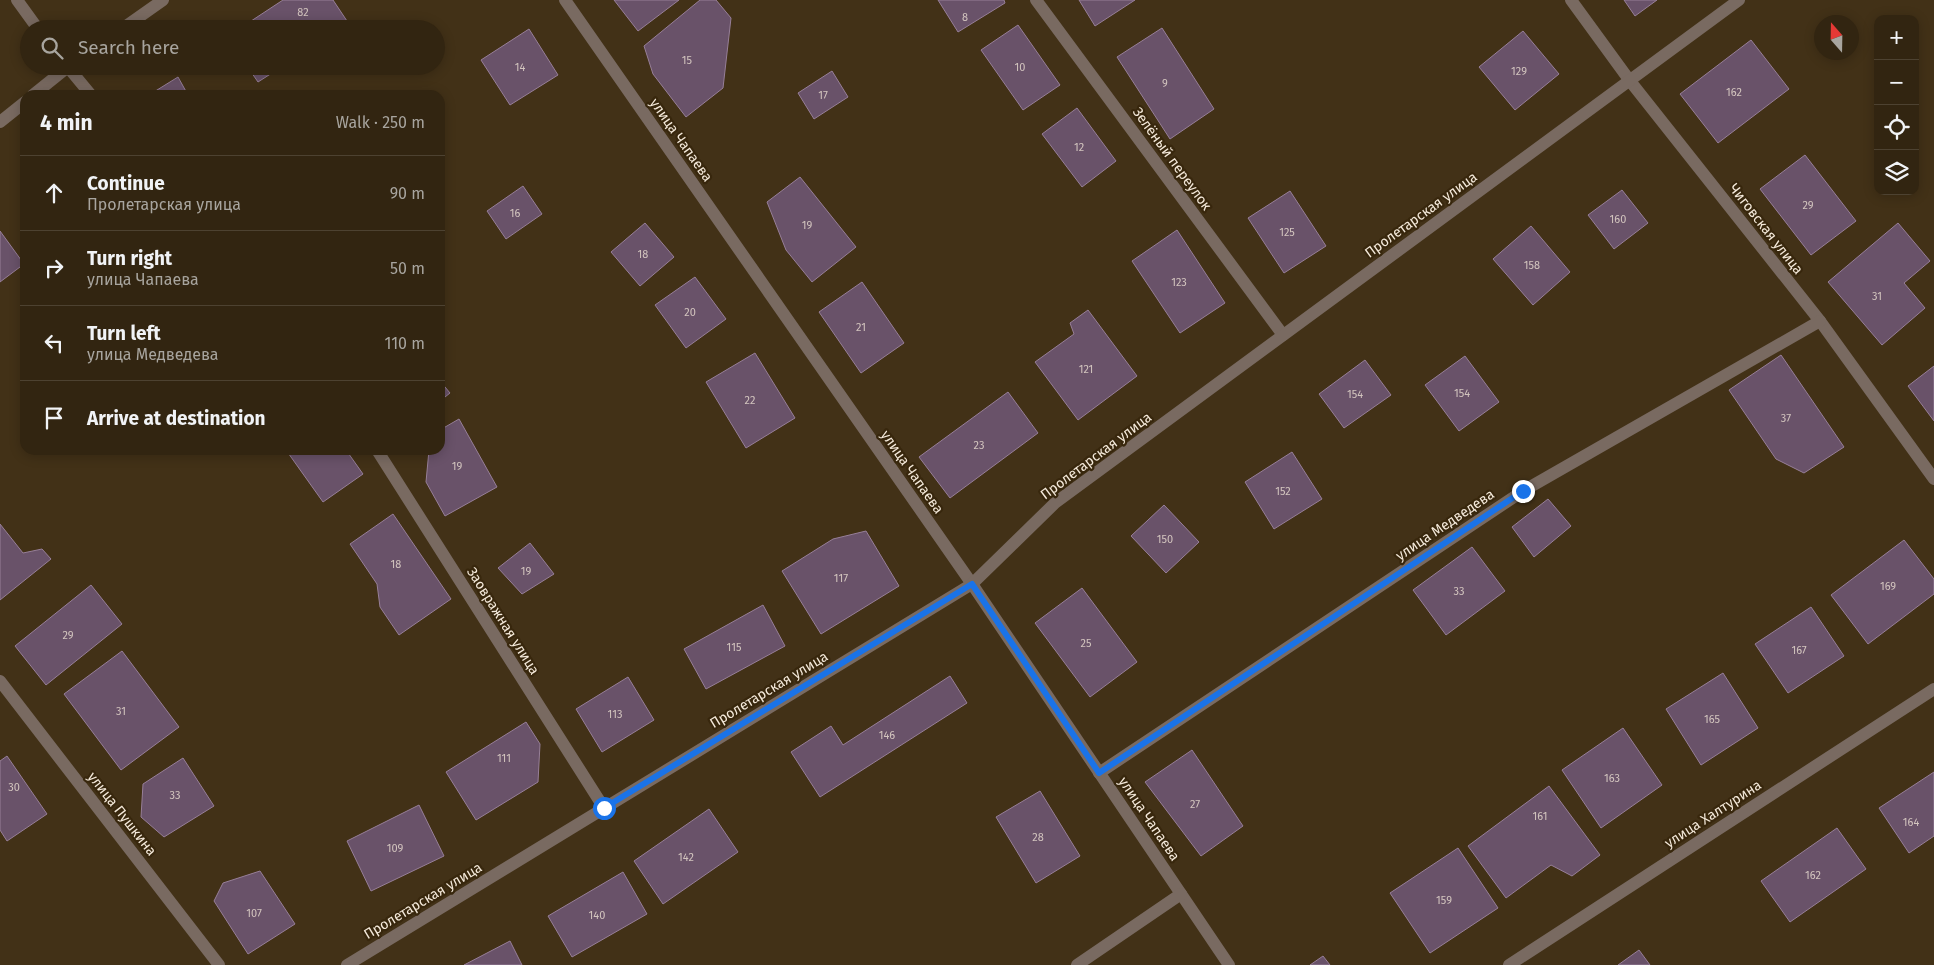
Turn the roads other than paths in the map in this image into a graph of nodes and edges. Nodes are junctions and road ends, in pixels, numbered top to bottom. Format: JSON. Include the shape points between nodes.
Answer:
{"nodes":[{"id":1,"x":17,"y":0,"type":"edge"},
{"id":2,"x":163,"y":0,"type":"edge"},
{"id":3,"x":566,"y":0,"type":"edge"},
{"id":4,"x":1036,"y":0,"type":"edge"},
{"id":5,"x":1571,"y":0,"type":"edge"},
{"id":6,"x":1739,"y":0,"type":"edge"},
{"id":7,"x":31,"y":20,"type":"edge"},
{"id":8,"x":135,"y":20,"type":"edge"},
{"id":9,"x":58,"y":75,"type":"edge"},
{"id":10,"x":75,"y":75,"type":"edge"},
{"id":11,"x":1630,"y":80,"type":"junction"},
{"id":12,"x":39,"y":90,"type":"edge"},
{"id":13,"x":87,"y":90,"type":"edge"},
{"id":14,"x":20,"y":106,"type":"edge"},
{"id":15,"x":0,"y":122,"type":"edge"},
{"id":16,"x":1820,"y":320,"type":"junction"},
{"id":17,"x":1283,"y":336,"type":"junction"},
{"id":18,"x":380,"y":455,"type":"edge"},
{"id":19,"x":1934,"y":479,"type":"edge"},
{"id":20,"x":972,"y":584,"type":"junction"},
{"id":21,"x":0,"y":681,"type":"edge"},
{"id":22,"x":1934,"y":689,"type":"edge"},
{"id":23,"x":1099,"y":773,"type":"junction"},
{"id":24,"x":604,"y":808,"type":"junction"},
{"id":25,"x":1181,"y":894,"type":"junction"},
{"id":26,"x":220,"y":965,"type":"edge"},
{"id":27,"x":347,"y":965,"type":"edge"},
{"id":28,"x":1076,"y":965,"type":"edge"},
{"id":29,"x":1229,"y":965,"type":"edge"},
{"id":30,"x":1509,"y":965,"type":"edge"}],
"edges":[{"from":1,"to":7,"type":"street"},
{"from":2,"to":8,"type":"street"},
{"from":3,"to":20,"type":"street","name":"улица Чапаева"},
{"from":4,"to":17,"type":"street","name":"Зелёный переулок"},
{"from":5,"to":11,"type":"street","name":"Чиговская улица"},
{"from":6,"to":11,"type":"street","name":"Пролетарская улица"},
{"from":9,"to":12,"type":"street"},
{"from":10,"to":13,"type":"street"},
{"from":11,"to":16,"type":"street","name":"Чиговская улица"},
{"from":11,"to":17,"type":"street","name":"Пролетарская улица"},
{"from":14,"to":15,"type":"street"},
{"from":16,"to":19,"type":"street","name":"Чиговская улица"},
{"from":16,"to":23,"type":"street","name":"улица Медведева","via":[[1523,491]]},
{"from":17,"to":20,"type":"street","name":"Пролетарская улица","via":[[1055,503]]},
{"from":18,"to":24,"type":"street","name":"Заовражная улица"},
{"from":20,"to":23,"type":"street","name":"улица Чапаева"},
{"from":20,"to":24,"type":"street","name":"Пролетарская улица"},
{"from":21,"to":26,"type":"street","name":"улица Пушкина"},
{"from":22,"to":30,"type":"street","name":"улица Халтурина"},
{"from":23,"to":25,"type":"street","name":"улица Чапаева"},
{"from":24,"to":27,"type":"street","name":"Пролетарская улица"},
{"from":25,"to":28,"type":"street"},
{"from":25,"to":29,"type":"street","name":"улица Чапаева"}]}
